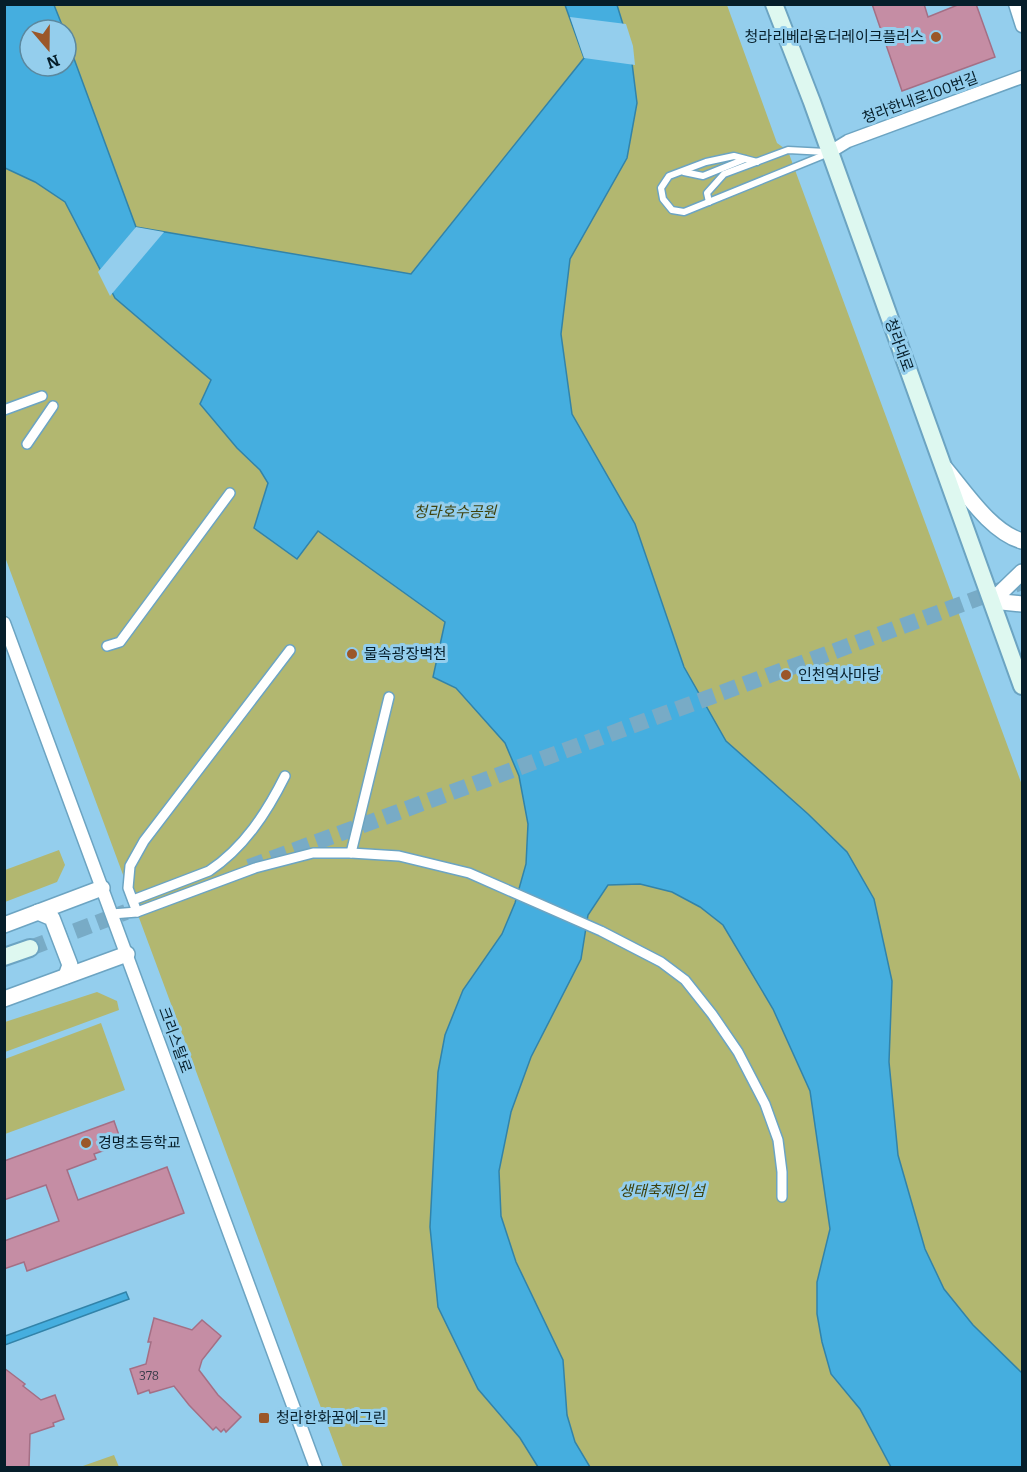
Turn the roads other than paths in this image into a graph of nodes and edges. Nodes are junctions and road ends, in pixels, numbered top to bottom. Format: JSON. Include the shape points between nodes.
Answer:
{"nodes":[{"id":1,"x":774,"y":4,"type":"edge"},
{"id":2,"x":1015,"y":4,"type":"edge"},
{"id":3,"x":1023,"y":26,"type":"edge"},
{"id":4,"x":1023,"y":76,"type":"edge"},
{"id":5,"x":830,"y":152,"type":"junction"},
{"id":6,"x":746,"y":159,"type":"junction"},
{"id":7,"x":757,"y":162,"type":"junction"},
{"id":8,"x":682,"y":171,"type":"junction"},
{"id":9,"x":709,"y":202,"type":"junction"},
{"id":10,"x":42,"y":396,"type":"dead end"},
{"id":11,"x":53,"y":406,"type":"dead end"},
{"id":12,"x":4,"y":410,"type":"edge"},
{"id":13,"x":27,"y":444,"type":"dead end"},
{"id":14,"x":943,"y":465,"type":"junction"},
{"id":15,"x":230,"y":493,"type":"dead end"},
{"id":16,"x":1023,"y":541,"type":"edge"},
{"id":17,"x":1023,"y":572,"type":"edge"},
{"id":18,"x":992,"y":601,"type":"junction"},
{"id":19,"x":1023,"y":604,"type":"edge"},
{"id":20,"x":5,"y":628,"type":"edge"},
{"id":21,"x":107,"y":646,"type":"dead end"},
{"id":22,"x":290,"y":651,"type":"dead end"},
{"id":23,"x":1023,"y":686,"type":"edge"},
{"id":24,"x":389,"y":697,"type":"dead end"},
{"id":25,"x":285,"y":776,"type":"dead end"},
{"id":26,"x":351,"y":853,"type":"junction"},
{"id":27,"x":102,"y":888,"type":"junction"},
{"id":28,"x":133,"y":900,"type":"junction"},
{"id":29,"x":38,"y":912,"type":"junction"},
{"id":30,"x":137,"y":912,"type":"junction"},
{"id":31,"x":112,"y":914,"type":"junction"},
{"id":32,"x":4,"y":924,"type":"edge"},
{"id":33,"x":30,"y":948,"type":"tunnel mouth"},
{"id":34,"x":127,"y":954,"type":"junction"},
{"id":35,"x":4,"y":957,"type":"edge"},
{"id":36,"x":66,"y":976,"type":"junction"},
{"id":37,"x":4,"y":999,"type":"edge"},
{"id":38,"x":783,"y":1197,"type":"dead end"},
{"id":39,"x":316,"y":1467,"type":"edge"}],
"edges":[{"from":1,"to":5,"type":"main road","name":"청라대로"},
{"from":2,"to":3,"type":"street"},
{"from":4,"to":5,"type":"street","name":"청라한내로100번길","via":[[848,141]]},
{"from":5,"to":7,"type":"lane","via":[[788,150]]},
{"from":5,"to":9,"type":"lane"},
{"from":5,"to":14,"type":"main road","name":"청라대로"},
{"from":6,"to":7,"type":"lane"},
{"from":6,"to":8,"type":"lane","via":[[734,156]]},
{"from":6,"to":8,"type":"lane","via":[[703,176]]},
{"from":7,"to":9,"type":"lane","via":[[724,174],[707,193]]},
{"from":8,"to":9,"type":"lane","via":[[669,177],[661,188],[663,199],[672,210],[684,212]]},
{"from":10,"to":12,"type":"street"},
{"from":11,"to":13,"type":"street"},
{"from":14,"to":16,"type":"street","via":[[999,530]]},
{"from":14,"to":18,"type":"main road","name":"청라대로"},
{"from":15,"to":21,"type":"street","via":[[120,642]]},
{"from":17,"to":18,"type":"street"},
{"from":18,"to":19,"type":"street"},
{"from":18,"to":23,"type":"main road","name":"청라대로"},
{"from":20,"to":27,"type":"street","name":"크리스탈로"},
{"from":22,"to":28,"type":"street","via":[[144,841],[130,866],[128,888]]},
{"from":24,"to":26,"type":"street"},
{"from":25,"to":28,"type":"street","via":[[254,829],[218,865]]},
{"from":26,"to":30,"type":"street","via":[[313,853],[255,868]]},
{"from":26,"to":38,"type":"street","via":[[399,856],[469,873],[601,931],[661,962],[685,980],[738,1052],[765,1104],[778,1140]]},
{"from":27,"to":29,"type":"street"},
{"from":27,"to":31,"type":"street","name":"크리스탈로"},
{"from":28,"to":30,"type":"street"},
{"from":29,"to":32,"type":"street"},
{"from":29,"to":36,"type":"street","via":[[52,918],[70,965]]},
{"from":30,"to":31,"type":"street"},
{"from":31,"to":34,"type":"street","name":"크리스탈로"},
{"from":33,"to":35,"type":"main road"},
{"from":34,"to":36,"type":"street"},
{"from":34,"to":39,"type":"street","name":"크리스탈로"},
{"from":36,"to":37,"type":"street"}]}
